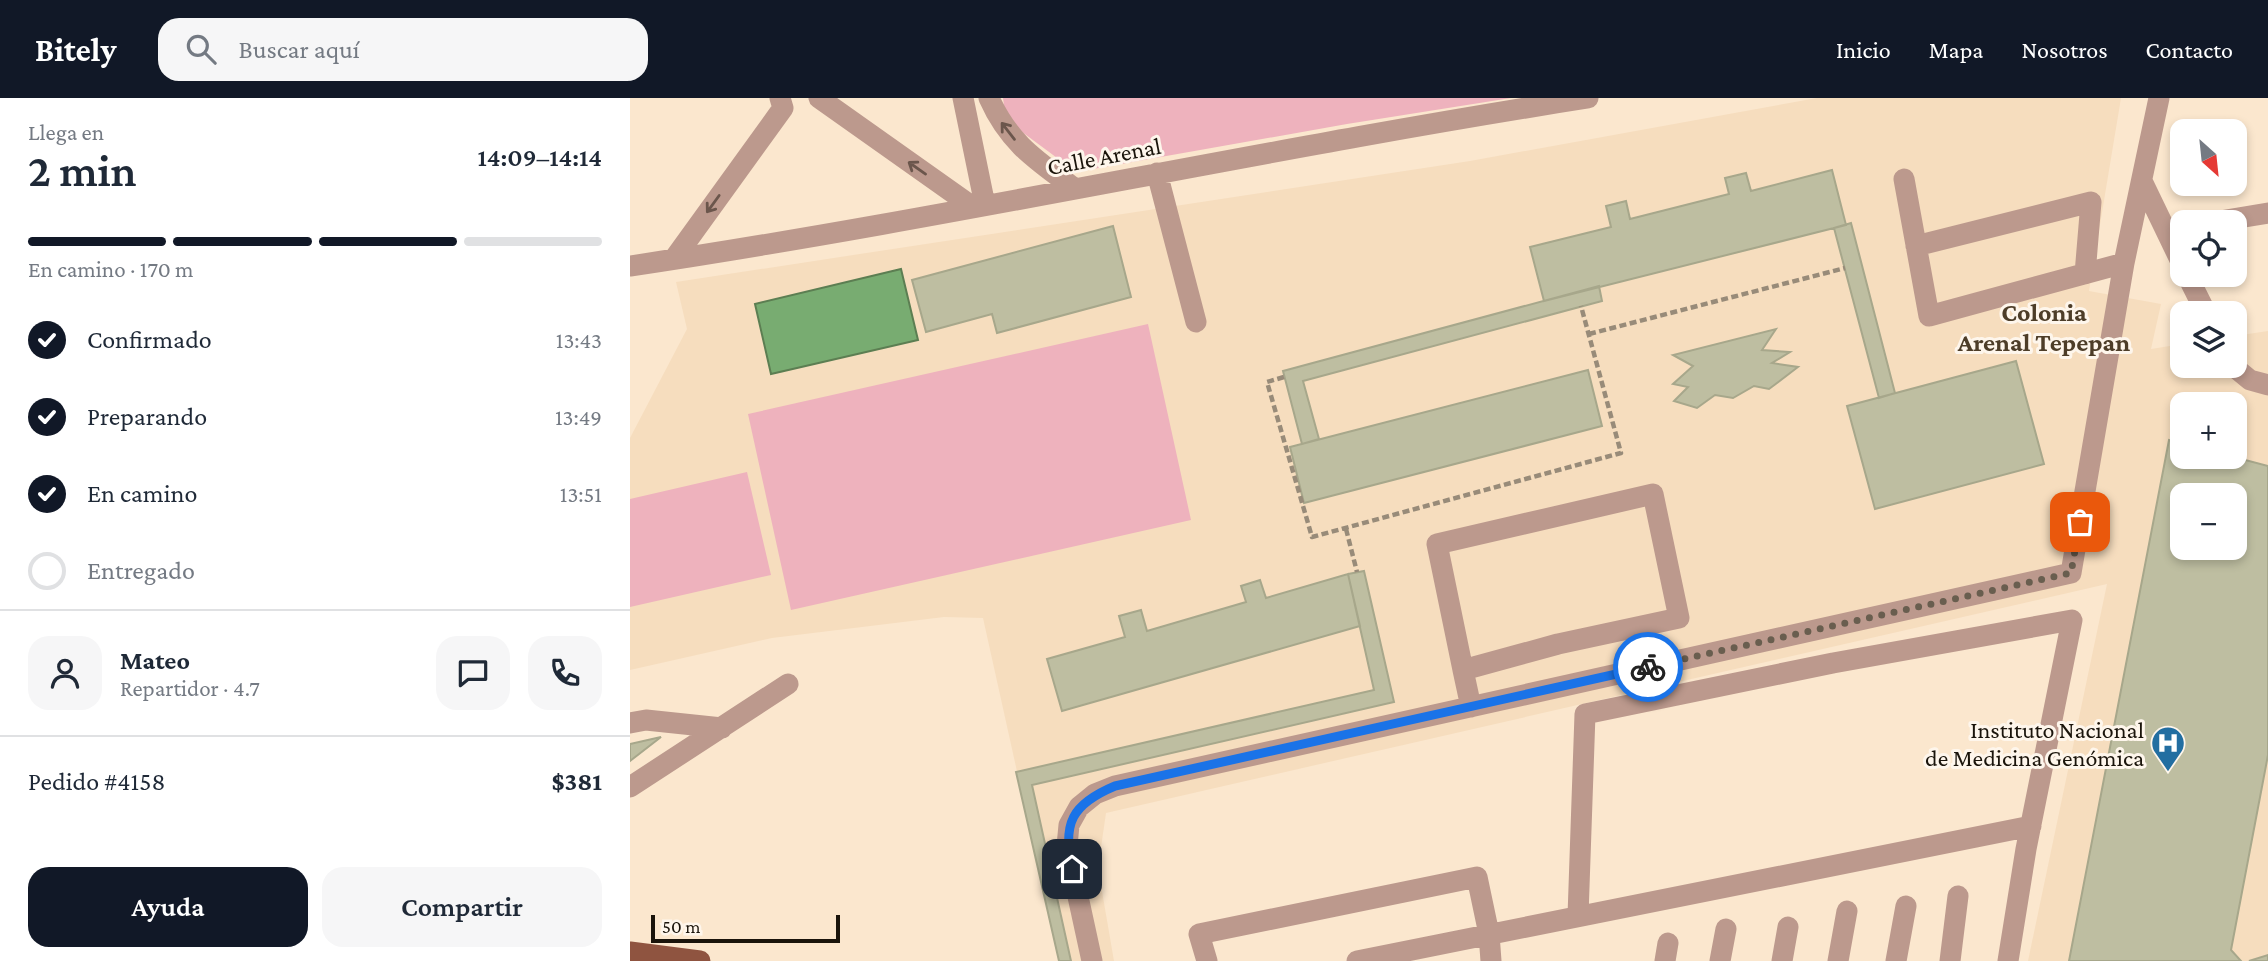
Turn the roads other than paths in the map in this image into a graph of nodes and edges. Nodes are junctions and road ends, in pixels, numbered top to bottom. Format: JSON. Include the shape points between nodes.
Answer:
{"nodes":[{"id":1,"x":819,"y":98,"type":"edge"},
{"id":2,"x":963,"y":98,"type":"edge"},
{"id":3,"x":989,"y":98,"type":"edge"},
{"id":4,"x":1588,"y":98,"type":"edge"},
{"id":5,"x":2159,"y":98,"type":"edge"},
{"id":6,"x":785,"y":101,"type":"edge"},
{"id":7,"x":1157,"y":173,"type":"junction"},
{"id":8,"x":1904,"y":179,"type":"dead end"},
{"id":9,"x":2141,"y":181,"type":"junction"},
{"id":10,"x":1074,"y":188,"type":"junction"},
{"id":11,"x":979,"y":206,"type":"junction"},
{"id":12,"x":2268,"y":213,"type":"edge"},
{"id":13,"x":2247,"y":216,"type":"edge"},
{"id":14,"x":2170,"y":223,"type":"edge"},
{"id":15,"x":1916,"y":246,"type":"junction"},
{"id":16,"x":674,"y":259,"type":"junction"},
{"id":17,"x":2124,"y":263,"type":"junction"},
{"id":18,"x":630,"y":266,"type":"edge"},
{"id":19,"x":2085,"y":274,"type":"junction"},
{"id":20,"x":1196,"y":322,"type":"dead end"},
{"id":21,"x":2247,"y":378,"type":"edge"},
{"id":22,"x":2268,"y":385,"type":"edge"},
{"id":23,"x":1463,"y":670,"type":"junction"},
{"id":24,"x":789,"y":684,"type":"dead end"},
{"id":25,"x":1471,"y":707,"type":"junction"},
{"id":26,"x":630,"y":723,"type":"edge"},
{"id":27,"x":722,"y":729,"type":"junction"},
{"id":28,"x":630,"y":787,"type":"edge"},
{"id":29,"x":2031,"y":826,"type":"junction"},
{"id":30,"x":1958,"y":896,"type":"dead end"},
{"id":31,"x":1906,"y":906,"type":"dead end"},
{"id":32,"x":1847,"y":911,"type":"dead end"},
{"id":33,"x":1578,"y":916,"type":"junction"},
{"id":34,"x":1788,"y":928,"type":"dead end"},
{"id":35,"x":1726,"y":929,"type":"dead end"},
{"id":36,"x":1489,"y":934,"type":"junction"},
{"id":37,"x":630,"y":952,"type":"edge"},
{"id":38,"x":700,"y":961,"type":"edge"},
{"id":39,"x":1092,"y":961,"type":"edge"},
{"id":40,"x":1207,"y":961,"type":"edge"},
{"id":41,"x":1357,"y":961,"type":"edge"},
{"id":42,"x":1492,"y":961,"type":"edge"},
{"id":43,"x":1720,"y":961,"type":"edge"},
{"id":44,"x":1782,"y":961,"type":"edge"},
{"id":45,"x":1838,"y":961,"type":"edge"},
{"id":46,"x":1896,"y":961,"type":"edge"},
{"id":47,"x":1950,"y":961,"type":"edge"},
{"id":48,"x":2008,"y":961,"type":"edge"}],
"edges":[{"from":11,"to":1,"type":"street","one_way":true},
{"from":2,"to":11,"type":"street"},
{"from":10,"to":3,"type":"street","one_way":true,"via":[[1024,151]]},
{"from":4,"to":7,"type":"street","name":"Calle Arenal"},
{"from":5,"to":9,"type":"street"},
{"from":6,"to":16,"type":"street","one_way":true},
{"from":7,"to":10,"type":"street","name":"Calle Arenal"},
{"from":7,"to":20,"type":"street"},
{"from":8,"to":15,"type":"street"},
{"from":9,"to":14,"type":"street"},
{"from":9,"to":17,"type":"street"},
{"from":10,"to":11,"type":"street","name":"Calle Arenal"},
{"from":11,"to":16,"type":"street","name":"Calle Arenal"},
{"from":12,"to":13,"type":"street"},
{"from":15,"to":19,"type":"street","via":[[1929,316]]},
{"from":15,"to":19,"type":"street","via":[[2091,202]]},
{"from":16,"to":18,"type":"street","name":"Calle Arenal"},
{"from":17,"to":19,"type":"street"},
{"from":17,"to":25,"type":"street","via":[[2071,573]]},
{"from":21,"to":22,"type":"street"},
{"from":23,"to":23,"type":"street","via":[[1679,618],[1653,494],[1437,544]]},
{"from":23,"to":25,"type":"street"},
{"from":24,"to":27,"type":"street"},
{"from":25,"to":39,"type":"street","via":[[1095,794],[1079,807],[1069,825],[1067,846]]},
{"from":26,"to":27,"type":"street","via":[[646,720]]},
{"from":27,"to":28,"type":"street"},
{"from":29,"to":33,"type":"street"},
{"from":29,"to":33,"type":"street","via":[[2072,620],[1585,714]]},
{"from":29,"to":48,"type":"street"},
{"from":30,"to":47,"type":"street"},
{"from":31,"to":46,"type":"street"},
{"from":32,"to":45,"type":"street"},
{"from":33,"to":36,"type":"street"},
{"from":34,"to":44,"type":"street"},
{"from":35,"to":43,"type":"street"},
{"from":36,"to":40,"type":"street","via":[[1477,877],[1199,934]]},
{"from":36,"to":41,"type":"street"},
{"from":36,"to":42,"type":"street"},
{"from":37,"to":38,"type":"main road"}]}
